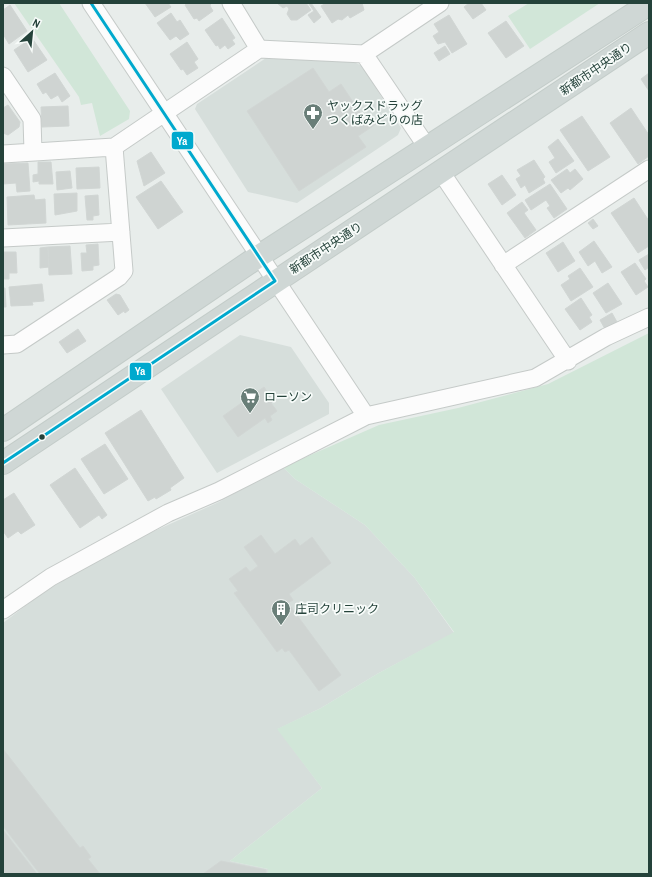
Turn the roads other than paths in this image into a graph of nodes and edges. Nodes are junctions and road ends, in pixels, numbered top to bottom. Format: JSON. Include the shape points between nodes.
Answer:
{"nodes":[{"id":1,"x":91,"y":3,"type":"edge"},
{"id":2,"x":440,"y":3,"type":"edge"},
{"id":3,"x":232,"y":4,"type":"edge"},
{"id":4,"x":649,"y":4,"type":"edge"},
{"id":5,"x":649,"y":33,"type":"edge"},
{"id":6,"x":259,"y":49,"type":"junction"},
{"id":7,"x":364,"y":54,"type":"junction"},
{"id":8,"x":3,"y":76,"type":"edge"},
{"id":9,"x":165,"y":113,"type":"junction"},
{"id":10,"x":114,"y":147,"type":"junction"},
{"id":11,"x":426,"y":147,"type":"junction"},
{"id":12,"x":33,"y":152,"type":"junction"},
{"id":13,"x":3,"y":154,"type":"edge"},
{"id":14,"x":649,"y":169,"type":"edge"},
{"id":15,"x":441,"y":172,"type":"junction"},
{"id":16,"x":121,"y":232,"type":"junction"},
{"id":17,"x":3,"y":238,"type":"edge"},
{"id":18,"x":259,"y":256,"type":"junction"},
{"id":19,"x":503,"y":265,"type":"junction"},
{"id":20,"x":275,"y":281,"type":"junction"},
{"id":21,"x":649,"y":317,"type":"edge"},
{"id":22,"x":3,"y":345,"type":"edge"},
{"id":23,"x":568,"y":360,"type":"junction"},
{"id":24,"x":366,"y":416,"type":"junction"},
{"id":25,"x":3,"y":430,"type":"edge"},
{"id":26,"x":3,"y":463,"type":"edge"},
{"id":27,"x":3,"y":610,"type":"edge"}],
"edges":[{"from":1,"to":9,"type":"street"},
{"from":2,"to":7,"type":"street"},
{"from":3,"to":6,"type":"street"},
{"from":4,"to":11,"type":"main road","name":"新都市中央通り"},
{"from":5,"to":15,"type":"main road","name":"新都市中央通り"},
{"from":6,"to":7,"type":"street"},
{"from":6,"to":9,"type":"street"},
{"from":7,"to":11,"type":"street"},
{"from":8,"to":12,"type":"street","via":[[32,120]]},
{"from":9,"to":10,"type":"street"},
{"from":9,"to":18,"type":"street"},
{"from":10,"to":12,"type":"street"},
{"from":10,"to":16,"type":"street"},
{"from":11,"to":18,"type":"main road","name":"新都市中央通り"},
{"from":12,"to":13,"type":"street"},
{"from":14,"to":19,"type":"street"},
{"from":15,"to":19,"type":"street"},
{"from":15,"to":20,"type":"main road","name":"新都市中央通り"},
{"from":16,"to":17,"type":"street"},
{"from":16,"to":22,"type":"street","via":[[124,271],[119,277],[17,344]]},
{"from":18,"to":20,"type":"street"},
{"from":18,"to":25,"type":"main road","name":"新都市中央通り"},
{"from":19,"to":23,"type":"street"},
{"from":20,"to":24,"type":"street"},
{"from":20,"to":26,"type":"main road","name":"新都市中央通り"},
{"from":21,"to":23,"type":"street","via":[[606,337]]},
{"from":23,"to":24,"type":"street","via":[[535,378]]},
{"from":24,"to":27,"type":"street","via":[[219,491],[168,513],[51,577]]}]}
